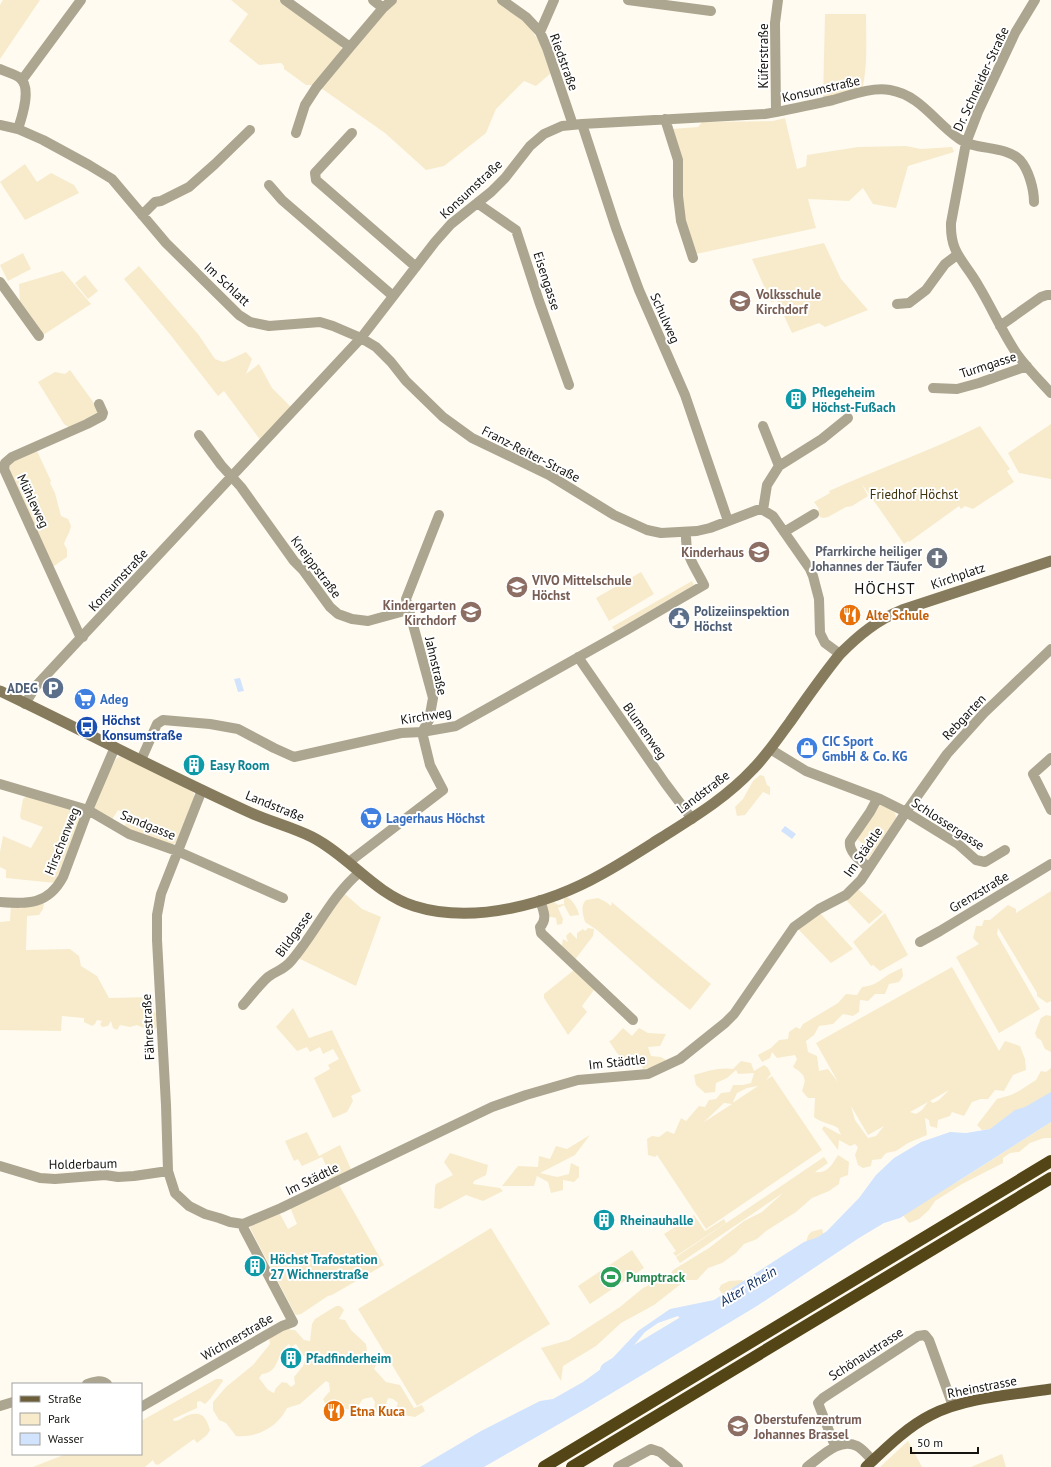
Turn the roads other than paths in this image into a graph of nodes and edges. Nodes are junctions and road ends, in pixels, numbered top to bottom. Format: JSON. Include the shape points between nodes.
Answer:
{"nodes":[{"id":1,"x":81,"y":0,"type":"edge"},
{"id":2,"x":285,"y":0,"type":"edge"},
{"id":3,"x":373,"y":0,"type":"edge"},
{"id":4,"x":392,"y":0,"type":"edge"},
{"id":5,"x":502,"y":0,"type":"edge"},
{"id":6,"x":554,"y":0,"type":"edge"},
{"id":7,"x":628,"y":0,"type":"edge"},
{"id":8,"x":778,"y":0,"type":"edge"},
{"id":9,"x":1035,"y":0,"type":"edge"},
{"id":10,"x":383,"y":8,"type":"junction"},
{"id":11,"x":711,"y":11,"type":"dead end"},
{"id":12,"x":540,"y":32,"type":"junction"},
{"id":13,"x":350,"y":47,"type":"junction"},
{"id":14,"x":0,"y":69,"type":"edge"},
{"id":15,"x":22,"y":80,"type":"junction"},
{"id":16,"x":776,"y":112,"type":"junction"},
{"id":17,"x":665,"y":119,"type":"junction"},
{"id":18,"x":577,"y":124,"type":"junction"},
{"id":19,"x":0,"y":125,"type":"edge"},
{"id":20,"x":18,"y":129,"type":"junction"},
{"id":21,"x":250,"y":130,"type":"dead end"},
{"id":22,"x":296,"y":133,"type":"dead end"},
{"id":23,"x":352,"y":133,"type":"dead end"},
{"id":24,"x":966,"y":143,"type":"junction"},
{"id":25,"x":269,"y":185,"type":"dead end"},
{"id":26,"x":1034,"y":202,"type":"dead end"},
{"id":27,"x":477,"y":203,"type":"junction"},
{"id":28,"x":142,"y":215,"type":"junction"},
{"id":29,"x":957,"y":255,"type":"junction"},
{"id":30,"x":693,"y":258,"type":"dead end"},
{"id":31,"x":416,"y":267,"type":"junction"},
{"id":32,"x":0,"y":282,"type":"edge"},
{"id":33,"x":1051,"y":295,"type":"edge"},
{"id":34,"x":393,"y":296,"type":"junction"},
{"id":35,"x":897,"y":304,"type":"dead end"},
{"id":36,"x":1000,"y":326,"type":"junction"},
{"id":37,"x":39,"y":336,"type":"dead end"},
{"id":38,"x":361,"y":338,"type":"junction"},
{"id":39,"x":1027,"y":366,"type":"junction"},
{"id":40,"x":569,"y":385,"type":"dead end"},
{"id":41,"x":933,"y":388,"type":"dead end"},
{"id":42,"x":1051,"y":393,"type":"edge"},
{"id":43,"x":99,"y":404,"type":"dead end"},
{"id":44,"x":848,"y":418,"type":"dead end"},
{"id":45,"x":763,"y":426,"type":"dead end"},
{"id":46,"x":199,"y":435,"type":"dead end"},
{"id":47,"x":779,"y":466,"type":"junction"},
{"id":48,"x":231,"y":476,"type":"junction"},
{"id":49,"x":763,"y":510,"type":"junction"},
{"id":50,"x":814,"y":514,"type":"dead end"},
{"id":51,"x":439,"y":515,"type":"dead end"},
{"id":52,"x":728,"y":521,"type":"junction"},
{"id":53,"x":686,"y":532,"type":"junction"},
{"id":54,"x":784,"y":532,"type":"junction"},
{"id":55,"x":1051,"y":561,"type":"edge"},
{"id":56,"x":408,"y":610,"type":"junction"},
{"id":57,"x":82,"y":637,"type":"junction"},
{"id":58,"x":1051,"y":649,"type":"edge"},
{"id":59,"x":840,"y":654,"type":"junction"},
{"id":60,"x":578,"y":657,"type":"junction"},
{"id":61,"x":0,"y":691,"type":"edge"},
{"id":62,"x":25,"y":704,"type":"junction"},
{"id":63,"x":422,"y":732,"type":"junction"},
{"id":64,"x":115,"y":748,"type":"junction"},
{"id":65,"x":770,"y":749,"type":"junction"},
{"id":66,"x":1051,"y":758,"type":"edge"},
{"id":67,"x":141,"y":760,"type":"junction"},
{"id":68,"x":0,"y":784,"type":"edge"},
{"id":69,"x":202,"y":790,"type":"junction"},
{"id":70,"x":878,"y":799,"type":"junction"},
{"id":71,"x":88,"y":810,"type":"junction"},
{"id":72,"x":1051,"y":810,"type":"edge"},
{"id":73,"x":906,"y":812,"type":"junction"},
{"id":74,"x":692,"y":818,"type":"junction"},
{"id":75,"x":1004,"y":850,"type":"dead end"},
{"id":76,"x":177,"y":851,"type":"junction"},
{"id":77,"x":349,"y":862,"type":"junction"},
{"id":78,"x":1051,"y":864,"type":"edge"},
{"id":79,"x":869,"y":868,"type":"junction"},
{"id":80,"x":360,"y":872,"type":"junction"},
{"id":81,"x":283,"y":898,"type":"dead end"},
{"id":82,"x":540,"y":900,"type":"junction"},
{"id":83,"x":0,"y":902,"type":"edge"},
{"id":84,"x":920,"y":942,"type":"dead end"},
{"id":85,"x":243,"y":1005,"type":"dead end"},
{"id":86,"x":633,"y":1020,"type":"dead end"},
{"id":87,"x":1051,"y":1161,"type":"edge"},
{"id":88,"x":0,"y":1166,"type":"edge"},
{"id":89,"x":168,"y":1171,"type":"junction"},
{"id":90,"x":1051,"y":1178,"type":"edge"},
{"id":91,"x":243,"y":1224,"type":"junction"},
{"id":92,"x":91,"y":1383,"type":"edge"},
{"id":93,"x":106,"y":1383,"type":"edge"},
{"id":94,"x":1051,"y":1389,"type":"edge"},
{"id":95,"x":12,"y":1402,"type":"edge"},
{"id":96,"x":0,"y":1406,"type":"edge"},
{"id":97,"x":142,"y":1406,"type":"edge"},
{"id":98,"x":953,"y":1406,"type":"junction"},
{"id":99,"x":836,"y":1446,"type":"junction"},
{"id":100,"x":869,"y":1464,"type":"edge"},
{"id":101,"x":544,"y":1467,"type":"edge"},
{"id":102,"x":572,"y":1467,"type":"edge"},
{"id":103,"x":618,"y":1467,"type":"edge"},
{"id":104,"x":678,"y":1467,"type":"edge"},
{"id":105,"x":808,"y":1467,"type":"edge"}],
"edges":[{"from":1,"to":15,"type":"street"},
{"from":2,"to":13,"type":"street"},
{"from":3,"to":10,"type":"street"},
{"from":4,"to":10,"type":"street"},
{"from":5,"to":12,"type":"street","name":"Riedstraße","via":[[526,17]]},
{"from":6,"to":12,"type":"street"},
{"from":7,"to":11,"type":"street"},
{"from":8,"to":16,"type":"street","name":"Küferstraße","via":[[775,23]]},
{"from":9,"to":24,"type":"street","name":"Dr. Schneider-Straße","via":[[1015,33]]},
{"from":10,"to":13,"type":"street"},
{"from":12,"to":18,"type":"street","name":"Riedstraße"},
{"from":13,"to":22,"type":"street","via":[[305,105]]},
{"from":14,"to":15,"type":"street"},
{"from":15,"to":20,"type":"street","via":[[26,96]]},
{"from":16,"to":17,"type":"street","name":"Konsumstraße"},
{"from":16,"to":24,"type":"street","name":"Konsumstraße","via":[[869,91],[888,90],[914,99]]},
{"from":17,"to":18,"type":"street","name":"Konsumstraße"},
{"from":17,"to":30,"type":"street","via":[[678,160],[681,221]]},
{"from":18,"to":27,"type":"street","name":"Konsumstraße","via":[[562,126],[544,134],[530,146],[505,178]]},
{"from":18,"to":52,"type":"street","name":"Schulweg","via":[[639,290],[685,395]]},
{"from":19,"to":20,"type":"street","name":"Im Schlatt"},
{"from":20,"to":28,"type":"street","name":"Im Schlatt","via":[[43,140],[112,179]]},
{"from":21,"to":28,"type":"street","via":[[189,187],[155,202]]},
{"from":23,"to":31,"type":"street","via":[[315,173],[316,180]]},
{"from":24,"to":26,"type":"street","via":[[1012,154],[1020,161],[1029,177]]},
{"from":24,"to":29,"type":"street","name":"Dr. Schneider-Straße","via":[[951,223],[950,236]]},
{"from":25,"to":34,"type":"street","via":[[282,200]]},
{"from":27,"to":31,"type":"street","name":"Konsumstraße","via":[[451,224]]},
{"from":27,"to":40,"type":"street","name":"Eisengasse","via":[[516,230]]},
{"from":28,"to":38,"type":"street","name":"Im Schlatt","via":[[213,290],[250,322],[269,326],[320,322]]},
{"from":29,"to":35,"type":"street","via":[[945,264],[926,290],[909,303]]},
{"from":29,"to":36,"type":"street","name":"Dr. Schneider-Straße","via":[[978,284]]},
{"from":31,"to":34,"type":"street","name":"Konsumstraße"},
{"from":32,"to":37,"type":"street"},
{"from":33,"to":36,"type":"street","via":[[1041,297]]},
{"from":34,"to":38,"type":"street","name":"Konsumstraße"},
{"from":36,"to":39,"type":"street","name":"Dr. Schneider-Straße"},
{"from":38,"to":48,"type":"street","name":"Konsumstraße"},
{"from":38,"to":53,"type":"street","name":"Franz-Reiter-Straße","via":[[376,347],[443,417],[472,438],[549,475],[601,508],[640,527],[654,532]]},
{"from":39,"to":41,"type":"street","name":"Turmgasse","via":[[979,383],[957,388]]},
{"from":39,"to":42,"type":"street","name":"Dr. Schneider-Straße"},
{"from":43,"to":57,"type":"street","name":"Mühleweg","via":[[102,416],[12,457],[5,463],[4,468]]},
{"from":44,"to":47,"type":"street","via":[[822,440]]},
{"from":45,"to":47,"type":"street"},
{"from":46,"to":48,"type":"street"},
{"from":47,"to":49,"type":"street","via":[[767,485]]},
{"from":48,"to":56,"type":"street","name":"Kneippstraße","via":[[294,561],[338,614],[368,621]]},
{"from":48,"to":57,"type":"street","name":"Konsumstraße"},
{"from":49,"to":52,"type":"street","name":"Franz-Reiter-Straße"},
{"from":49,"to":54,"type":"street","via":[[773,516]]},
{"from":50,"to":54,"type":"street"},
{"from":51,"to":56,"type":"street","name":"Jahnstraße","via":[[406,599]]},
{"from":52,"to":53,"type":"street","name":"Franz-Reiter-Straße","via":[[710,528]]},
{"from":53,"to":60,"type":"street","name":"Kirchweg","via":[[688,557],[704,585]]},
{"from":54,"to":59,"type":"street","via":[[813,576],[819,599],[820,633],[825,643]]},
{"from":55,"to":59,"type":"main road","name":"Kirchplatz","via":[[890,614],[872,625]]},
{"from":56,"to":63,"type":"street","name":"Jahnstraße","via":[[433,698],[429,720]]},
{"from":57,"to":62,"type":"street","name":"Konsumstraße","via":[[36,686]]},
{"from":58,"to":73,"type":"street","name":"Rebgarten","via":[[984,713],[947,754]]},
{"from":59,"to":65,"type":"main road","name":"Landstraße"},
{"from":60,"to":63,"type":"street","name":"Kirchweg","via":[[456,726]]},
{"from":60,"to":74,"type":"street","name":"Blumenweg"},
{"from":61,"to":62,"type":"main road","name":"Landstraße"},
{"from":62,"to":64,"type":"main road","name":"Landstraße"},
{"from":63,"to":67,"type":"street","name":"Kirchweg","via":[[401,733],[294,757],[238,729],[164,720],[157,724]]},
{"from":63,"to":77,"type":"street","via":[[430,765],[443,790]]},
{"from":64,"to":67,"type":"main road","name":"Landstraße"},
{"from":64,"to":71,"type":"street","name":"Hirschenweg"},
{"from":65,"to":70,"type":"street","name":"Schlossergasse","via":[[806,771]]},
{"from":65,"to":74,"type":"main road","name":"Landstraße","via":[[734,788]]},
{"from":66,"to":72,"type":"street","via":[[1033,774]]},
{"from":67,"to":69,"type":"main road","name":"Landstraße"},
{"from":68,"to":71,"type":"street","name":"Sandgasse"},
{"from":69,"to":76,"type":"street","name":"Fährestraße"},
{"from":69,"to":77,"type":"main road","name":"Landstraße","via":[[254,815],[312,837],[328,845]]},
{"from":70,"to":73,"type":"street","name":"Schlossergasse"},
{"from":70,"to":79,"type":"street","via":[[849,846]]},
{"from":71,"to":76,"type":"street","name":"Sandgasse","via":[[129,834]]},
{"from":71,"to":83,"type":"street","name":"Hirschenweg","via":[[63,877],[52,893],[28,902]]},
{"from":73,"to":75,"type":"street","name":"Schlossergasse","via":[[958,844],[976,860],[985,862]]},
{"from":73,"to":79,"type":"street","name":"Im Städtle"},
{"from":74,"to":82,"type":"main road","name":"Landstraße","via":[[601,875]]},
{"from":76,"to":81,"type":"street","name":"Sandgasse"},
{"from":76,"to":89,"type":"street","name":"Fährestraße","via":[[161,894],[157,928]]},
{"from":77,"to":80,"type":"main road","name":"Landstraße"},
{"from":78,"to":84,"type":"street","name":"Grenzstraße"},
{"from":79,"to":91,"type":"street","name":"Im Städtle","via":[[846,895],[819,908],[794,927],[734,1014],[680,1059],[648,1074],[578,1080],[499,1105]]},
{"from":80,"to":82,"type":"main road","name":"Landstraße","via":[[393,897],[433,911],[470,914]]},
{"from":80,"to":85,"type":"street","name":"Bildgasse","via":[[352,878],[286,967],[268,977]]},
{"from":82,"to":86,"type":"street","via":[[545,918],[540,927],[541,933]]},
{"from":87,"to":101,"type":"highway"},
{"from":88,"to":89,"type":"street","name":"Holderbaum","via":[[40,1178],[55,1179],[105,1175],[134,1176]]},
{"from":89,"to":91,"type":"street","name":"Fährestraße","via":[[176,1193],[189,1206],[230,1222]]},
{"from":90,"to":102,"type":"highway"},
{"from":91,"to":97,"type":"street","name":"Wichnerstraße","via":[[292,1322]]},
{"from":92,"to":93,"type":"street"},
{"from":94,"to":98,"type":"main road","name":"Rheinstrasse","via":[[975,1400]]},
{"from":95,"to":96,"type":"street"},
{"from":98,"to":99,"type":"street","name":"Schönaustrasse","via":[[929,1340],[925,1336],[918,1336],[818,1403]]},
{"from":98,"to":100,"type":"main road","name":"Rheinstrasse","via":[[931,1415],[911,1428]]},
{"from":99,"to":100,"type":"street","via":[[846,1442],[857,1446]]},
{"from":99,"to":105,"type":"street"},
{"from":103,"to":104,"type":"street","via":[[651,1449],[660,1452]]}]}
